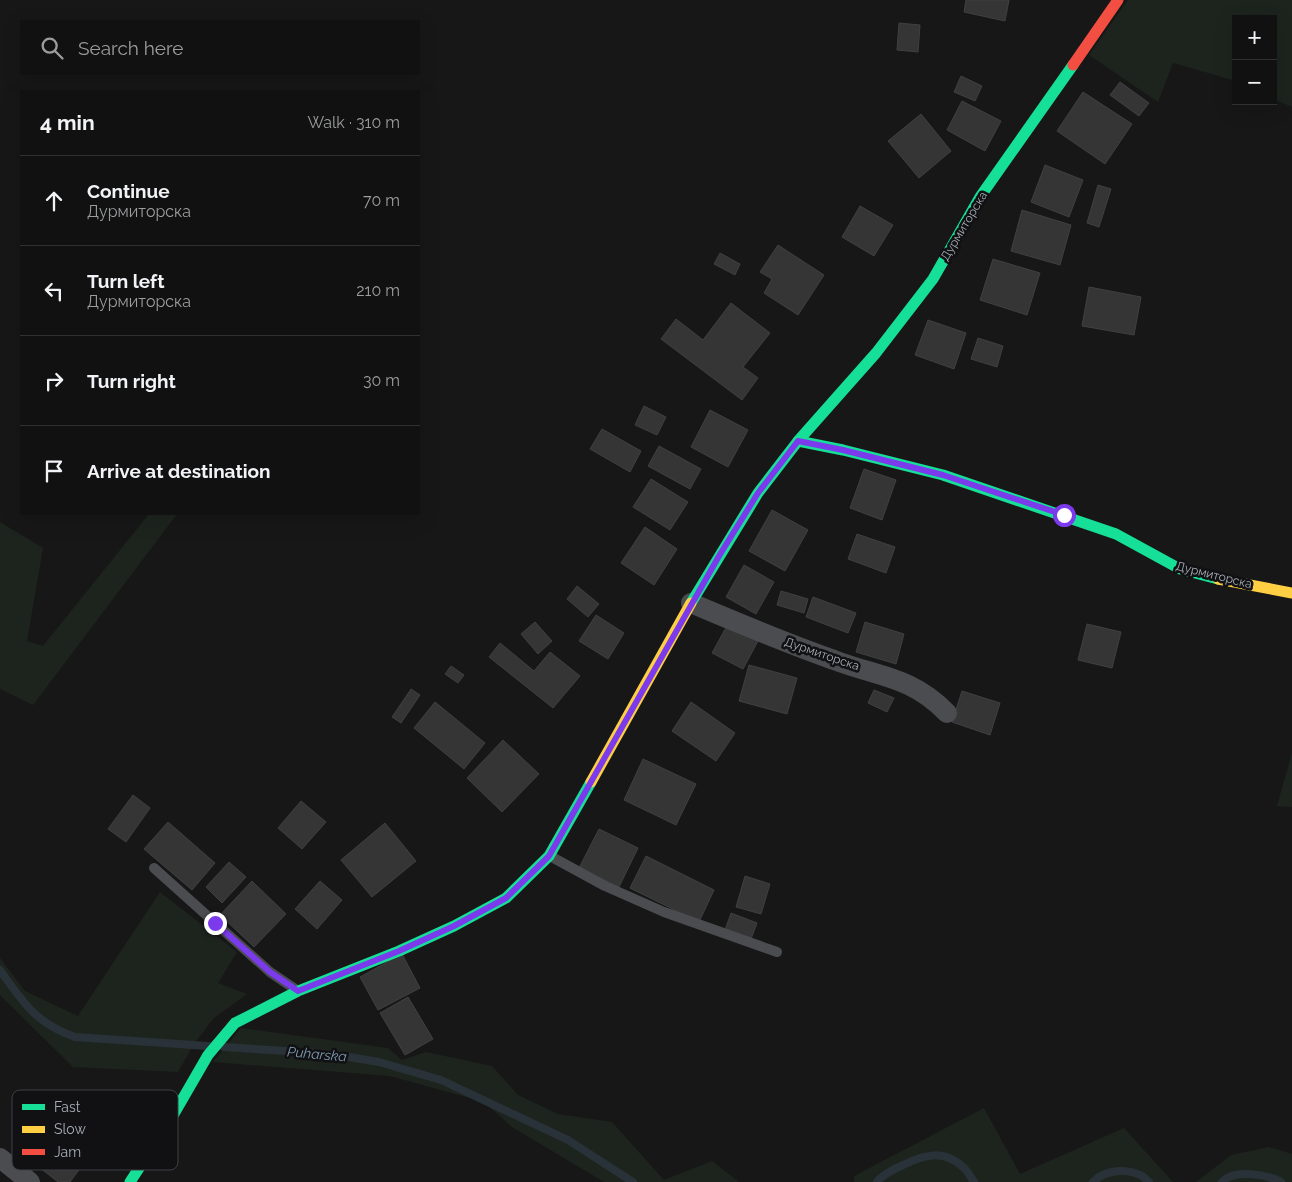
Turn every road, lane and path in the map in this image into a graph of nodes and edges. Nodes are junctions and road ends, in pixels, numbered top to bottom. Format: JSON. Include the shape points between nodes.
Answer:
{"nodes":[{"id":1,"x":1118,"y":0,"type":"edge"},
{"id":2,"x":798,"y":441,"type":"junction"},
{"id":3,"x":1292,"y":593,"type":"edge"},
{"id":4,"x":691,"y":603,"type":"junction"},
{"id":5,"x":947,"y":713,"type":"dead end"},
{"id":6,"x":549,"y":856,"type":"junction"},
{"id":7,"x":154,"y":868,"type":"dead end"},
{"id":8,"x":777,"y":952,"type":"dead end"},
{"id":9,"x":298,"y":991,"type":"junction"},
{"id":10,"x":178,"y":1107,"type":"edge"},
{"id":11,"x":0,"y":1158,"type":"edge"},
{"id":12,"x":12,"y":1168,"type":"edge"},
{"id":13,"x":15,"y":1170,"type":"edge"},
{"id":14,"x":138,"y":1170,"type":"edge"},
{"id":15,"x":30,"y":1182,"type":"edge"},
{"id":16,"x":130,"y":1182,"type":"edge"}],
"edges":[{"from":1,"to":2,"type":"street","name":"Дурмиторска","via":[[980,197],[933,279],[876,353]]},
{"from":2,"to":3,"type":"street","name":"Дурмиторска","via":[[943,475],[1116,534],[1180,569]]},
{"from":2,"to":4,"type":"street","name":"Дурмиторска","via":[[758,493]]},
{"from":4,"to":5,"type":"street","name":"Дурмиторска","via":[[828,658],[910,685],[934,700]]},
{"from":4,"to":6,"type":"street","name":"Дурмиторска"},
{"from":6,"to":8,"type":"lane","via":[[664,912]]},
{"from":6,"to":9,"type":"street","name":"Дурмиторска","via":[[506,898],[454,926]]},
{"from":7,"to":9,"type":"lane","via":[[270,972]]},
{"from":9,"to":10,"type":"street","name":"Дурмиторска","via":[[234,1024],[208,1055]]},
{"from":11,"to":12,"type":"street"},
{"from":13,"to":15,"type":"street"},
{"from":14,"to":16,"type":"street","name":"Дурмиторска"}]}
